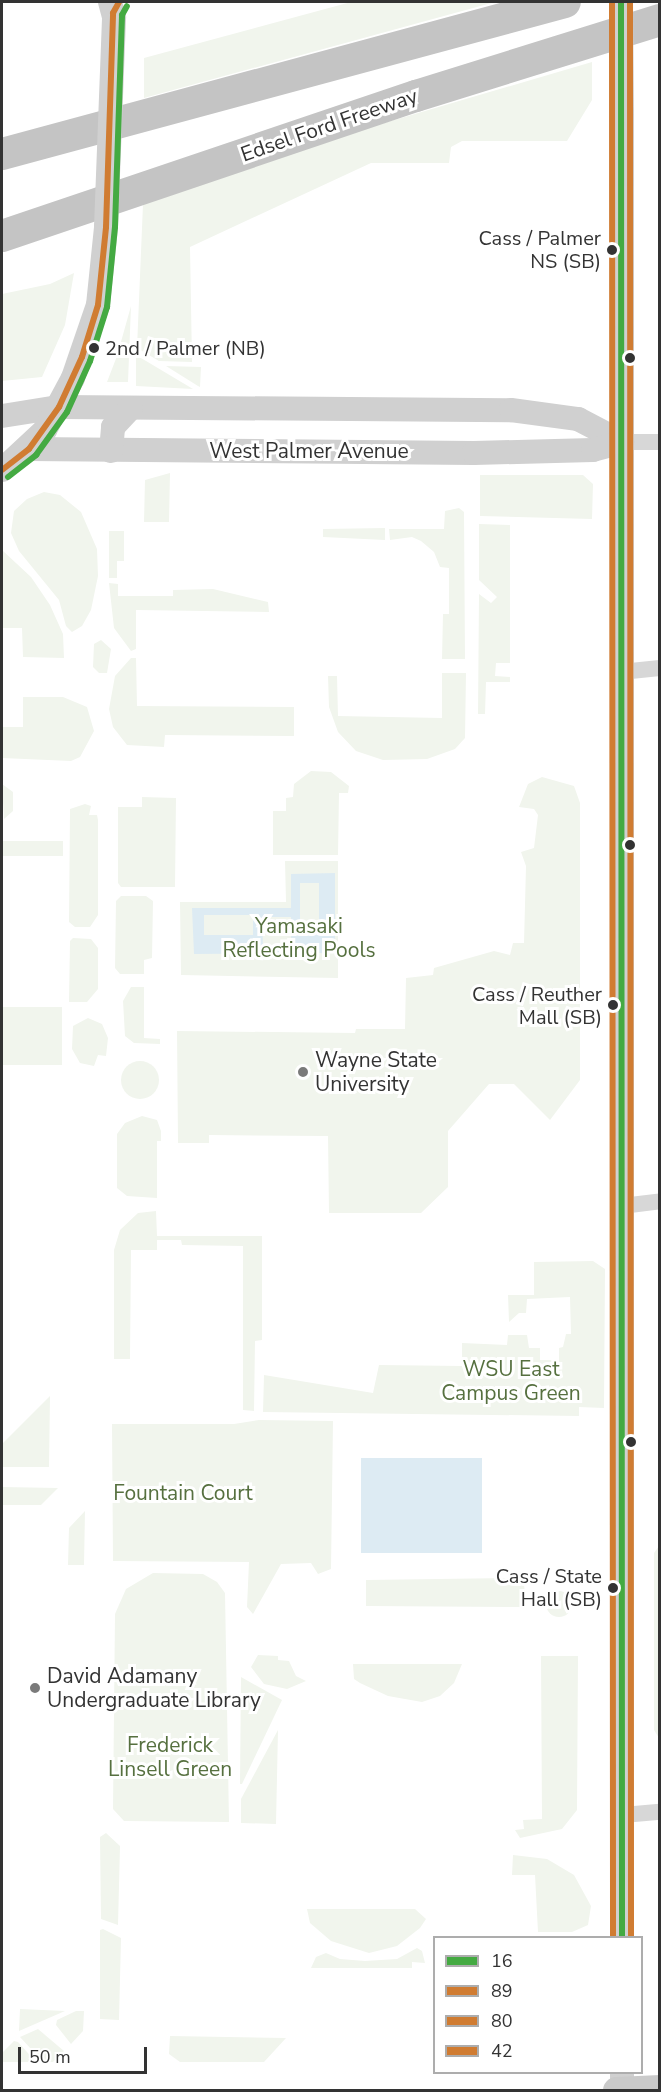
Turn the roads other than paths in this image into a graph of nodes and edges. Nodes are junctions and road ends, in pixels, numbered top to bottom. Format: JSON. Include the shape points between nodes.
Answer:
{"nodes":[{"id":1,"x":565,"y":2,"type":"edge"},
{"id":2,"x":621,"y":2,"type":"edge"},
{"id":3,"x":114,"y":8,"type":"edge"},
{"id":4,"x":660,"y":20,"type":"edge"},
{"id":5,"x":11,"y":150,"type":"edge"},
{"id":6,"x":2,"y":236,"type":"edge"},
{"id":7,"x":59,"y":407,"type":"junction"},
{"id":8,"x":131,"y":408,"type":"junction"},
{"id":9,"x":230,"y":410,"type":"junction"},
{"id":10,"x":511,"y":410,"type":"junction"},
{"id":11,"x":2,"y":416,"type":"edge"},
{"id":12,"x":622,"y":442,"type":"junction"},
{"id":13,"x":660,"y":442,"type":"edge"},
{"id":14,"x":29,"y":448,"type":"junction"},
{"id":15,"x":111,"y":451,"type":"junction"},
{"id":16,"x":228,"y":451,"type":"junction"},
{"id":17,"x":505,"y":452,"type":"junction"},
{"id":18,"x":2,"y":470,"type":"edge"},
{"id":19,"x":660,"y":668,"type":"edge"},
{"id":20,"x":621,"y":672,"type":"junction"},
{"id":21,"x":660,"y":1202,"type":"edge"},
{"id":22,"x":622,"y":1206,"type":"junction"},
{"id":23,"x":660,"y":1812,"type":"edge"},
{"id":24,"x":623,"y":1815,"type":"junction"},
{"id":25,"x":622,"y":1936,"type":"edge"},
{"id":26,"x":622,"y":2074,"type":"edge"},
{"id":27,"x":660,"y":2088,"type":"edge"},
{"id":28,"x":622,"y":2090,"type":"edge"},
{"id":29,"x":616,"y":2091,"type":"edge"}],
"edges":[{"from":1,"to":5,"type":"highway"},
{"from":2,"to":12,"type":"street","bridge":true},
{"from":3,"to":7,"type":"street","bridge":true,"via":[[106,227],[98,305],[82,357]]},
{"from":4,"to":6,"type":"highway","name":"Edsel Ford Freeway","via":[[416,96]]},
{"from":7,"to":8,"type":"street","name":"West Palmer Avenue"},
{"from":7,"to":11,"type":"street","name":"West Palmer Avenue"},
{"from":7,"to":14,"type":"street"},
{"from":8,"to":9,"type":"street","name":"West Palmer Avenue"},
{"from":8,"to":15,"type":"street","via":[[113,427]]},
{"from":9,"to":10,"type":"street","name":"West Palmer Avenue"},
{"from":9,"to":16,"type":"street"},
{"from":10,"to":12,"type":"street","name":"West Palmer Avenue","via":[[578,419]]},
{"from":10,"to":17,"type":"street","via":[[526,418],[532,431],[524,444]]},
{"from":12,"to":13,"type":"street","name":"West Palmer Avenue"},
{"from":12,"to":17,"type":"street","name":"West Palmer Avenue","via":[[593,450]]},
{"from":12,"to":20,"type":"street"},
{"from":14,"to":15,"type":"street","name":"West Palmer Avenue"},
{"from":14,"to":18,"type":"street"},
{"from":15,"to":16,"type":"street","name":"West Palmer Avenue"},
{"from":16,"to":17,"type":"street","name":"West Palmer Avenue"},
{"from":19,"to":20,"type":"street"},
{"from":20,"to":22,"type":"street"},
{"from":21,"to":22,"type":"street"},
{"from":22,"to":24,"type":"street"},
{"from":23,"to":24,"type":"street"},
{"from":24,"to":25,"type":"street"},
{"from":26,"to":28,"type":"street"},
{"from":27,"to":28,"type":"main road"},
{"from":28,"to":29,"type":"main road"}]}
